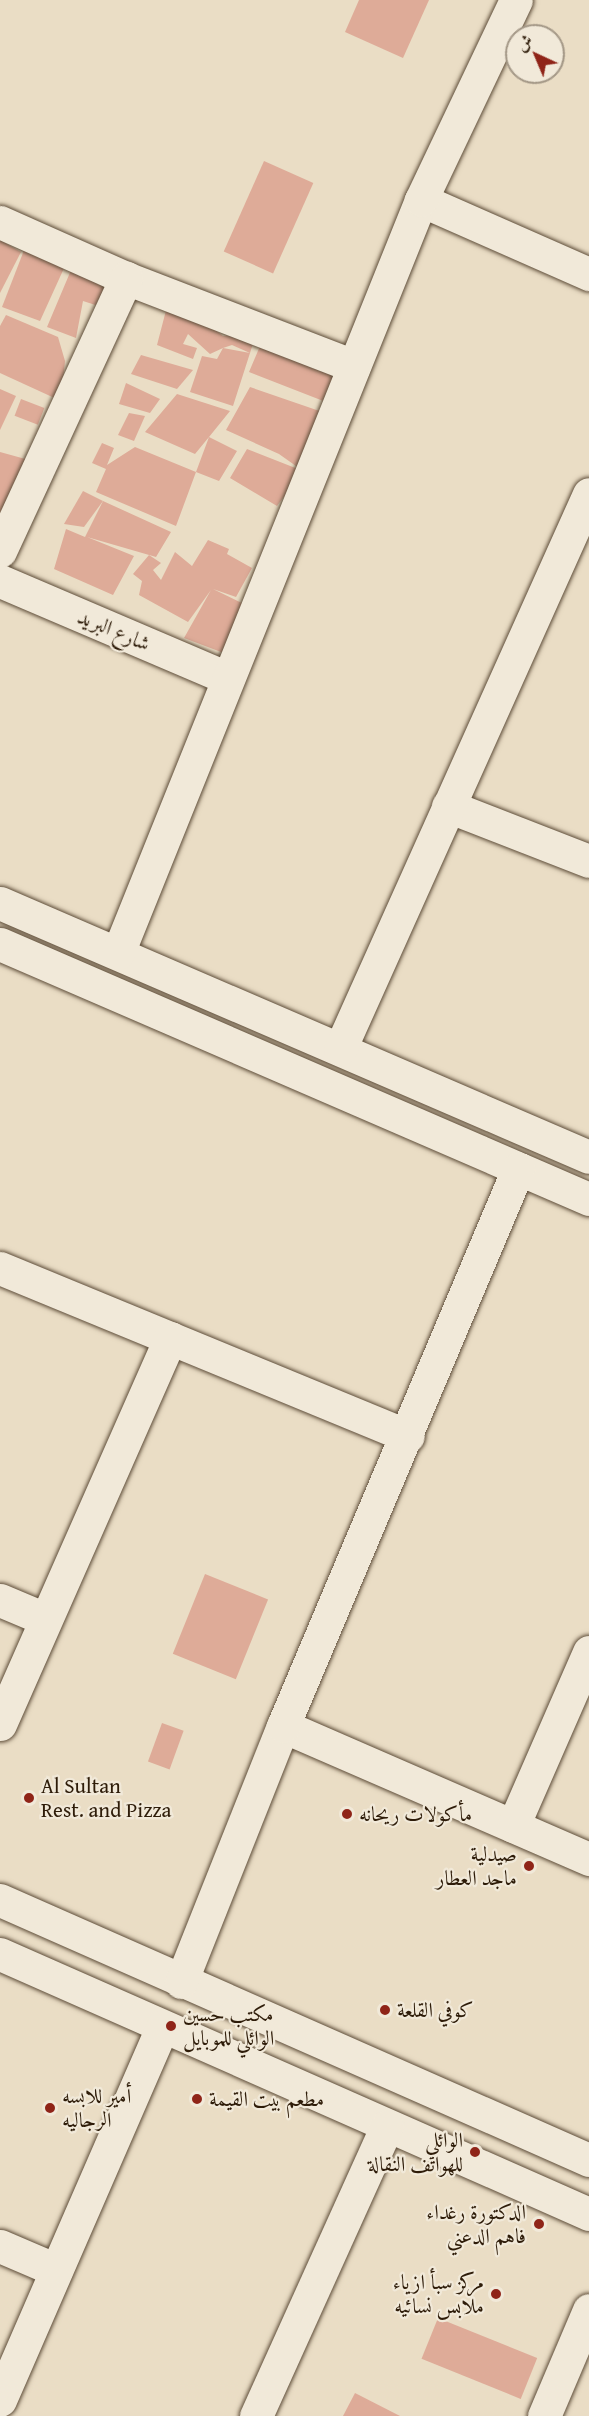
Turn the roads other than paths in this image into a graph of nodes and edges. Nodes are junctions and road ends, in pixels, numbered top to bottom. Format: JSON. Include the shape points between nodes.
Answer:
{"nodes":[{"id":1,"x":516,"y":0,"type":"edge"},
{"id":2,"x":421,"y":200,"type":"junction"},
{"id":3,"x":0,"y":222,"type":"edge"},
{"id":4,"x":589,"y":274,"type":"edge"},
{"id":5,"x":126,"y":278,"type":"junction"},
{"id":6,"x":354,"y":366,"type":"junction"},
{"id":7,"x":589,"y":494,"type":"edge"},
{"id":8,"x":0,"y":551,"type":"edge"},
{"id":9,"x":0,"y":581,"type":"edge"},
{"id":10,"x":227,"y":678,"type":"junction"},
{"id":11,"x":448,"y":806,"type":"junction"},
{"id":12,"x":589,"y":861,"type":"edge"},
{"id":13,"x":0,"y":903,"type":"edge"},
{"id":14,"x":2,"y":952,"type":"edge"},
{"id":15,"x":118,"y":953,"type":"junction"},
{"id":16,"x":340,"y":1049,"type":"junction"},
{"id":17,"x":589,"y":1157,"type":"edge"},
{"id":18,"x":518,"y":1169,"type":"junction"},
{"id":19,"x":589,"y":1199,"type":"edge"},
{"id":20,"x":0,"y":1268,"type":"edge"},
{"id":21,"x":170,"y":1338,"type":"junction"},
{"id":22,"x":408,"y":1436,"type":"junction"},
{"id":23,"x":0,"y":1600,"type":"edge"},
{"id":24,"x":45,"y":1619,"type":"junction"},
{"id":25,"x":589,"y":1652,"type":"edge"},
{"id":26,"x":0,"y":1725,"type":"edge"},
{"id":27,"x":283,"y":1726,"type":"junction"},
{"id":28,"x":513,"y":1826,"type":"junction"},
{"id":29,"x":589,"y":1859,"type":"edge"},
{"id":30,"x":0,"y":1900,"type":"edge"},
{"id":31,"x":0,"y":1954,"type":"edge"},
{"id":32,"x":181,"y":1982,"type":"junction"},
{"id":33,"x":162,"y":2027,"type":"junction"},
{"id":34,"x":387,"y":2126,"type":"junction"},
{"id":35,"x":589,"y":2160,"type":"edge"},
{"id":36,"x":589,"y":2214,"type":"edge"},
{"id":37,"x":0,"y":2246,"type":"edge"},
{"id":38,"x":56,"y":2270,"type":"junction"},
{"id":39,"x":589,"y":2310,"type":"edge"},
{"id":40,"x":0,"y":2400,"type":"edge"},
{"id":41,"x":256,"y":2416,"type":"edge"},
{"id":42,"x":544,"y":2416,"type":"edge"}],
"edges":[{"from":1,"to":2,"type":"street"},
{"from":2,"to":4,"type":"street"},
{"from":2,"to":6,"type":"street"},
{"from":3,"to":5,"type":"street"},
{"from":5,"to":6,"type":"street"},
{"from":5,"to":8,"type":"street"},
{"from":6,"to":10,"type":"street"},
{"from":7,"to":11,"type":"street"},
{"from":9,"to":10,"type":"street","name":"شارع البريد"},
{"from":10,"to":15,"type":"street"},
{"from":11,"to":12,"type":"street"},
{"from":11,"to":16,"type":"street"},
{"from":13,"to":15,"type":"street"},
{"from":14,"to":18,"type":"street"},
{"from":15,"to":16,"type":"street"},
{"from":16,"to":17,"type":"street"},
{"from":18,"to":19,"type":"street"},
{"from":18,"to":22,"type":"street"},
{"from":20,"to":21,"type":"street"},
{"from":21,"to":22,"type":"street"},
{"from":21,"to":24,"type":"street"},
{"from":22,"to":27,"type":"street"},
{"from":23,"to":24,"type":"street"},
{"from":24,"to":26,"type":"street"},
{"from":25,"to":28,"type":"street"},
{"from":27,"to":28,"type":"street"},
{"from":27,"to":32,"type":"street"},
{"from":28,"to":29,"type":"street"},
{"from":30,"to":32,"type":"street"},
{"from":31,"to":33,"type":"street"},
{"from":32,"to":35,"type":"street"},
{"from":33,"to":34,"type":"street"},
{"from":33,"to":38,"type":"street"},
{"from":34,"to":36,"type":"street"},
{"from":34,"to":41,"type":"street"},
{"from":37,"to":38,"type":"street"},
{"from":38,"to":40,"type":"street"},
{"from":39,"to":42,"type":"street"}]}
